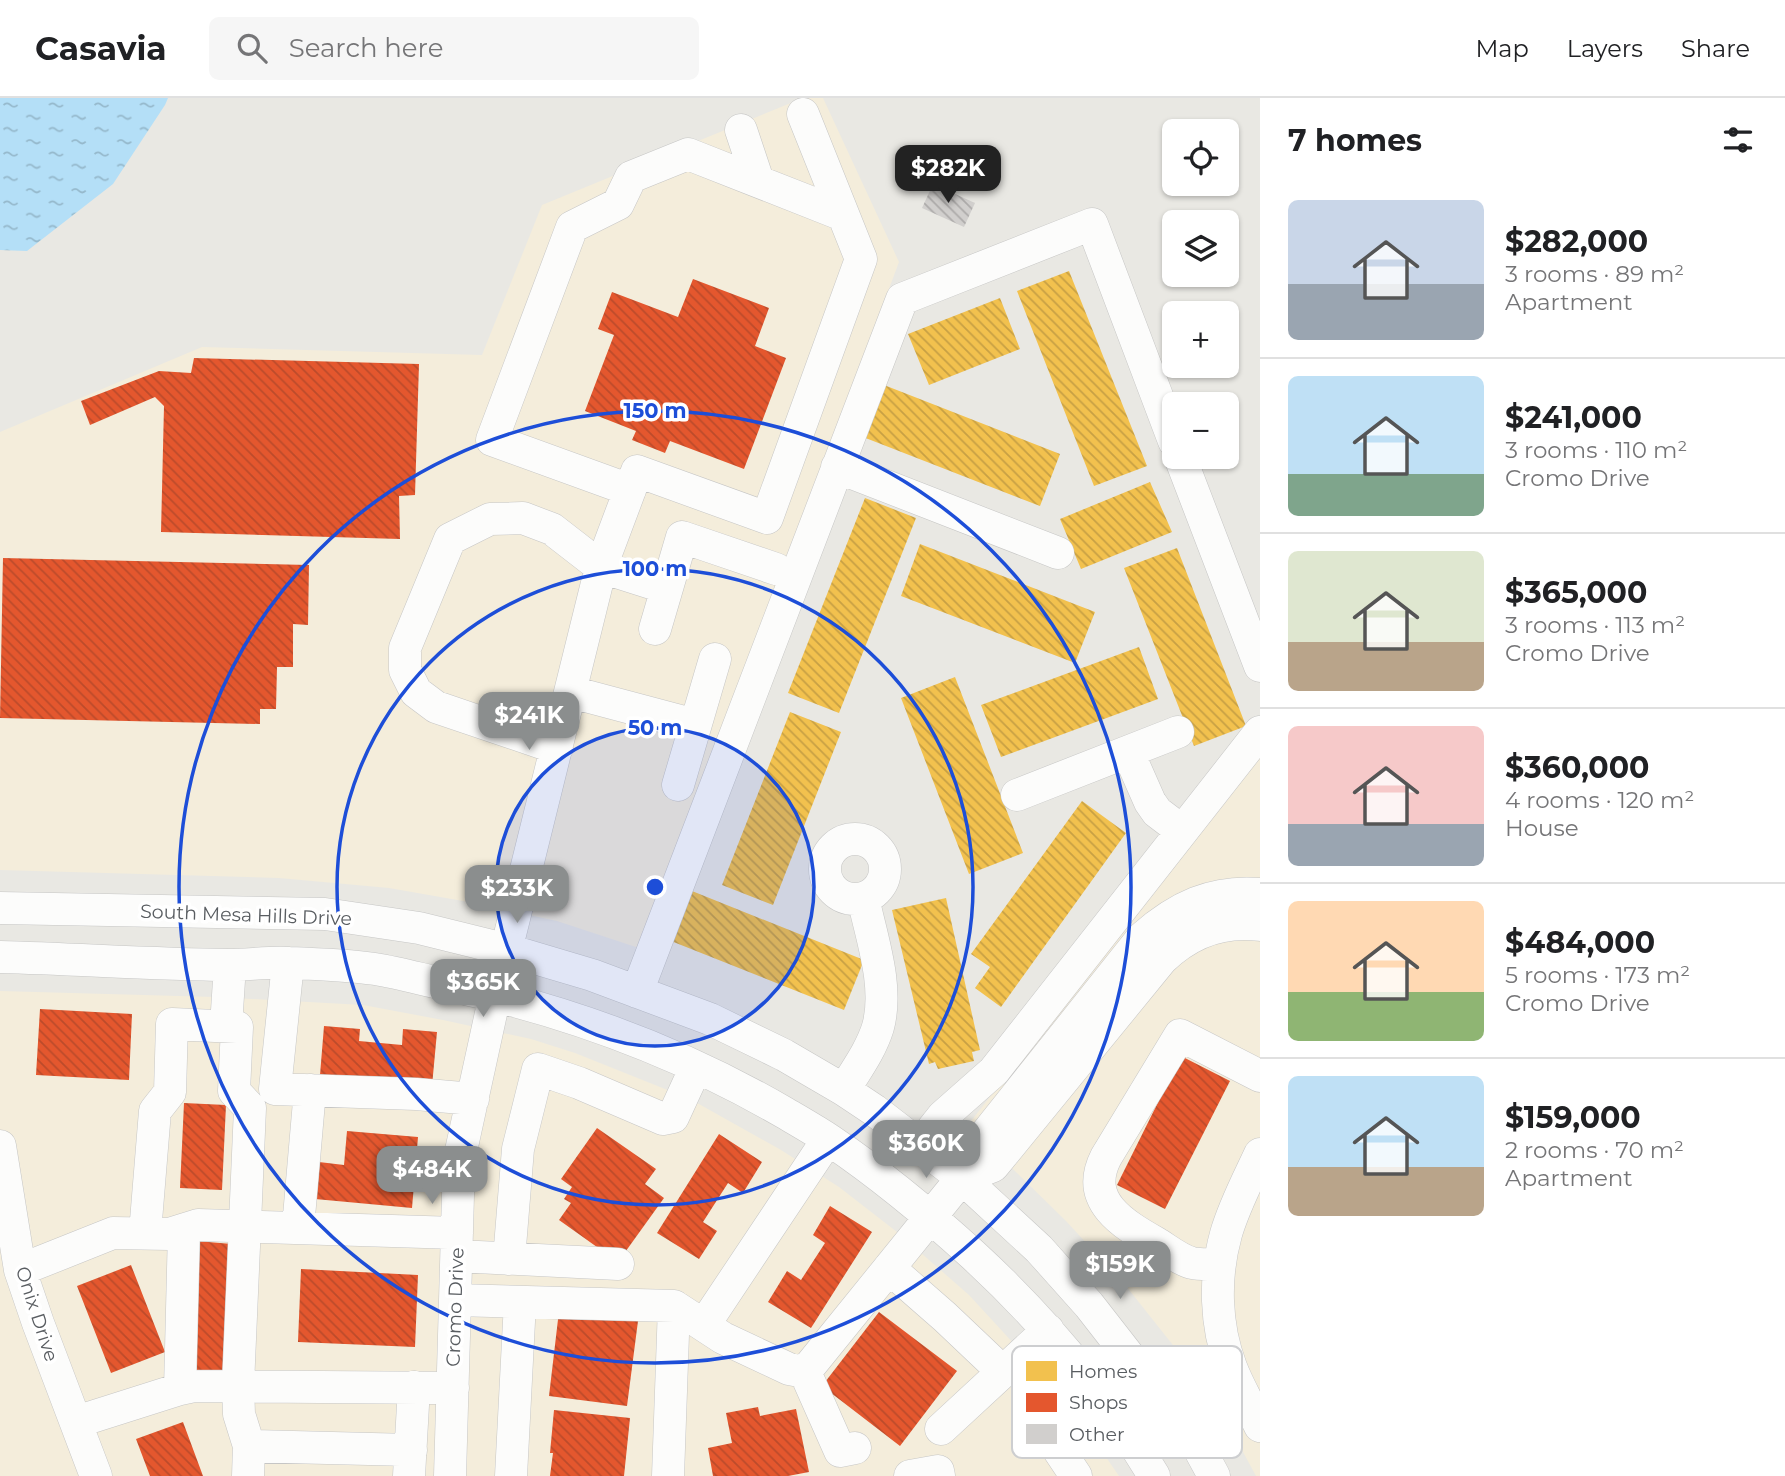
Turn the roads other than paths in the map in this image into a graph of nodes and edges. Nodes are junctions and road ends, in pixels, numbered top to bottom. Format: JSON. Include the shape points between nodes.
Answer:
{"nodes":[{"id":1,"x":803,"y":114,"type":"dead end"},
{"id":2,"x":741,"y":130,"type":"dead end"},
{"id":3,"x":758,"y":181,"type":"junction"},
{"id":4,"x":843,"y":215,"type":"junction"},
{"id":5,"x":1162,"y":410,"type":"edge"},
{"id":6,"x":838,"y":467,"type":"junction"},
{"id":7,"x":1185,"y":469,"type":"edge"},
{"id":8,"x":630,"y":490,"type":"junction"},
{"id":9,"x":1058,"y":553,"type":"dead end"},
{"id":10,"x":601,"y":567,"type":"junction"},
{"id":11,"x":776,"y":569,"type":"dead end"},
{"id":12,"x":667,"y":588,"type":"junction"},
{"id":13,"x":655,"y":629,"type":"dead end"},
{"id":14,"x":715,"y":659,"type":"dead end"},
{"id":15,"x":1260,"y":666,"type":"edge"},
{"id":16,"x":570,"y":692,"type":"junction"},
{"id":17,"x":695,"y":725,"type":"junction"},
{"id":18,"x":1178,"y":732,"type":"dead end"},
{"id":19,"x":1260,"y":732,"type":"edge"},
{"id":20,"x":557,"y":748,"type":"junction"},
{"id":21,"x":1128,"y":752,"type":"junction"},
{"id":22,"x":678,"y":785,"type":"dead end"},
{"id":23,"x":1017,"y":795,"type":"dead end"},
{"id":24,"x":1182,"y":831,"type":"junction"},
{"id":25,"x":1260,"y":894,"type":"edge"},
{"id":26,"x":863,"y":898,"type":"dead end"},
{"id":27,"x":0,"y":908,"type":"edge"},
{"id":28,"x":1260,"y":925,"type":"edge"},
{"id":29,"x":508,"y":950,"type":"junction"},
{"id":30,"x":0,"y":957,"type":"edge"},
{"id":31,"x":288,"y":963,"type":"junction"},
{"id":32,"x":230,"y":965,"type":"junction"},
{"id":33,"x":637,"y":992,"type":"junction"},
{"id":34,"x":495,"y":995,"type":"junction"},
{"id":35,"x":226,"y":1026,"type":"junction"},
{"id":36,"x":696,"y":1067,"type":"junction"},
{"id":37,"x":1260,"y":1076,"type":"edge"},
{"id":38,"x":310,"y":1090,"type":"junction"},
{"id":39,"x":844,"y":1090,"type":"junction"},
{"id":40,"x":473,"y":1098,"type":"junction"},
{"id":41,"x":828,"y":1139,"type":"junction"},
{"id":42,"x":920,"y":1145,"type":"junction"},
{"id":43,"x":0,"y":1146,"type":"edge"},
{"id":44,"x":1260,"y":1154,"type":"edge"},
{"id":45,"x":962,"y":1178,"type":"junction"},
{"id":46,"x":931,"y":1216,"type":"junction"},
{"id":47,"x":7,"y":1225,"type":"edge"},
{"id":48,"x":245,"y":1226,"type":"junction"},
{"id":49,"x":299,"y":1228,"type":"junction"},
{"id":50,"x":184,"y":1230,"type":"junction"},
{"id":51,"x":145,"y":1233,"type":"junction"},
{"id":52,"x":457,"y":1244,"type":"junction"},
{"id":53,"x":509,"y":1259,"type":"junction"},
{"id":54,"x":618,"y":1264,"type":"dead end"},
{"id":55,"x":1220,"y":1264,"type":"junction"},
{"id":56,"x":889,"y":1268,"type":"junction"},
{"id":57,"x":20,"y":1270,"type":"junction"},
{"id":58,"x":455,"y":1300,"type":"junction"},
{"id":59,"x":520,"y":1302,"type":"junction"},
{"id":60,"x":674,"y":1306,"type":"junction"},
{"id":61,"x":704,"y":1325,"type":"junction"},
{"id":62,"x":1048,"y":1330,"type":"junction"},
{"id":63,"x":1031,"y":1346,"type":"edge"},
{"id":64,"x":1061,"y":1346,"type":"edge"},
{"id":65,"x":1121,"y":1346,"type":"edge"},
{"id":66,"x":1224,"y":1346,"type":"edge"},
{"id":67,"x":1012,"y":1364,"type":"edge"},
{"id":68,"x":804,"y":1372,"type":"junction"},
{"id":69,"x":1003,"y":1372,"type":"junction"},
{"id":70,"x":238,"y":1385,"type":"junction"},
{"id":71,"x":414,"y":1387,"type":"junction"},
{"id":72,"x":453,"y":1388,"type":"junction"},
{"id":73,"x":180,"y":1389,"type":"junction"},
{"id":74,"x":1242,"y":1391,"type":"edge"},
{"id":75,"x":76,"y":1422,"type":"junction"},
{"id":76,"x":1260,"y":1426,"type":"edge"},
{"id":77,"x":941,"y":1429,"type":"dead end"},
{"id":78,"x":855,"y":1448,"type":"dead end"},
{"id":79,"x":1064,"y":1458,"type":"edge"},
{"id":80,"x":1144,"y":1458,"type":"edge"},
{"id":81,"x":1204,"y":1458,"type":"edge"},
{"id":82,"x":249,"y":1461,"type":"edge"},
{"id":83,"x":410,"y":1463,"type":"edge"},
{"id":84,"x":96,"y":1476,"type":"edge"},
{"id":85,"x":450,"y":1476,"type":"edge"},
{"id":86,"x":511,"y":1476,"type":"edge"},
{"id":87,"x":668,"y":1476,"type":"edge"},
{"id":88,"x":910,"y":1476,"type":"edge"},
{"id":89,"x":939,"y":1476,"type":"edge"},
{"id":90,"x":1076,"y":1476,"type":"edge"},
{"id":91,"x":1154,"y":1476,"type":"edge"},
{"id":92,"x":1214,"y":1476,"type":"edge"}],
"edges":[{"from":1,"to":4,"type":"street"},
{"from":2,"to":3,"type":"street"},
{"from":3,"to":4,"type":"street"},
{"from":3,"to":8,"type":"street","via":[[688,154],[631,177],[618,204],[572,227],[492,440]]},
{"from":4,"to":8,"type":"street","via":[[861,259],[767,517],[637,471]]},
{"from":5,"to":6,"type":"street","via":[[1091,224],[902,299]]},
{"from":6,"to":9,"type":"street"},
{"from":6,"to":33,"type":"street"},
{"from":7,"to":15,"type":"street"},
{"from":8,"to":10,"type":"street","name":"Cromo Drive"},
{"from":10,"to":12,"type":"street"},
{"from":10,"to":16,"type":"street","name":"Cromo Drive"},
{"from":10,"to":20,"type":"street","via":[[552,529],[523,518],[490,519],[450,539],[405,648],[405,670],[416,692],[436,707]]},
{"from":11,"to":12,"type":"street","via":[[682,537]]},
{"from":12,"to":13,"type":"street"},
{"from":14,"to":17,"type":"street"},
{"from":16,"to":17,"type":"street"},
{"from":16,"to":20,"type":"street","name":"Cromo Drive"},
{"from":17,"to":22,"type":"street"},
{"from":18,"to":21,"type":"street"},
{"from":19,"to":24,"type":"street"},
{"from":20,"to":29,"type":"street","name":"Cromo Drive"},
{"from":21,"to":23,"type":"street"},
{"from":21,"to":24,"type":"street","via":[[1150,802]]},
{"from":24,"to":42,"type":"street","via":[[994,1071],[943,1115]]},
{"from":25,"to":45,"type":"street","via":[[1199,901],[1175,912],[1142,938],[974,1149]]},
{"from":26,"to":39,"type":"street","via":[[883,992],[882,1009],[869,1048]]},
{"from":27,"to":29,"type":"street","name":"South Mesa Hills Drive","via":[[326,914],[419,928]]},
{"from":28,"to":45,"type":"street","via":[[1217,927],[1175,946],[993,1166]]},
{"from":29,"to":33,"type":"street","name":"South Mesa Hills Drive"},
{"from":29,"to":34,"type":"street","name":"Cromo Drive"},
{"from":30,"to":32,"type":"street"},
{"from":31,"to":32,"type":"street"},
{"from":31,"to":34,"type":"street","via":[[375,970]]},
{"from":31,"to":38,"type":"street","via":[[275,1089]]},
{"from":32,"to":35,"type":"street"},
{"from":33,"to":39,"type":"street","name":"South Mesa Hills Drive","via":[[710,1019]]},
{"from":34,"to":36,"type":"street","via":[[606,1028]]},
{"from":34,"to":40,"type":"street","name":"Cromo Drive"},
{"from":35,"to":48,"type":"street","via":[[237,1027],[234,1091],[250,1108]]},
{"from":35,"to":51,"type":"street","via":[[172,1024],[170,1092],[155,1111]]},
{"from":36,"to":41,"type":"street","via":[[742,1088]]},
{"from":36,"to":53,"type":"street","via":[[673,1116],[663,1119],[538,1069],[518,1149]]},
{"from":37,"to":55,"type":"street","via":[[1181,1035],[1107,1157],[1099,1180],[1112,1212],[1131,1228],[1191,1262]]},
{"from":38,"to":40,"type":"street"},
{"from":38,"to":49,"type":"street"},
{"from":39,"to":42,"type":"street","name":"South Mesa Hills Drive"},
{"from":40,"to":52,"type":"street","name":"Cromo Drive","via":[[459,1160]]},
{"from":41,"to":46,"type":"street"},
{"from":41,"to":61,"type":"street"},
{"from":42,"to":45,"type":"street","name":"South Mesa Hills Drive"},
{"from":43,"to":47,"type":"street","name":"Onix Drive"},
{"from":44,"to":55,"type":"street","via":[[1232,1217]]},
{"from":45,"to":46,"type":"street"},
{"from":45,"to":65,"type":"street","name":"South Mesa Hills Drive","via":[[1038,1249]]},
{"from":46,"to":56,"type":"street"},
{"from":46,"to":62,"type":"street"},
{"from":47,"to":57,"type":"street","name":"Onix Drive"},
{"from":48,"to":49,"type":"street"},
{"from":48,"to":50,"type":"street"},
{"from":48,"to":70,"type":"street"},
{"from":49,"to":52,"type":"street"},
{"from":50,"to":51,"type":"street"},
{"from":50,"to":73,"type":"street"},
{"from":51,"to":57,"type":"street","via":[[113,1233]]},
{"from":52,"to":53,"type":"street"},
{"from":52,"to":58,"type":"street","name":"Cromo Drive"},
{"from":53,"to":54,"type":"street"},
{"from":55,"to":66,"type":"street","via":[[1218,1304]]},
{"from":56,"to":68,"type":"street"},
{"from":56,"to":69,"type":"street"},
{"from":57,"to":75,"type":"street","name":"Onix Drive"},
{"from":58,"to":59,"type":"street"},
{"from":58,"to":72,"type":"street","name":"Cromo Drive"},
{"from":59,"to":60,"type":"street"},
{"from":59,"to":86,"type":"street"},
{"from":60,"to":61,"type":"street"},
{"from":60,"to":87,"type":"street"},
{"from":61,"to":68,"type":"street","via":[[723,1338]]},
{"from":62,"to":63,"type":"street"},
{"from":62,"to":64,"type":"street"},
{"from":67,"to":69,"type":"street"},
{"from":68,"to":78,"type":"street","via":[[840,1451]]},
{"from":69,"to":77,"type":"street"},
{"from":70,"to":71,"type":"street"},
{"from":70,"to":73,"type":"street"},
{"from":70,"to":82,"type":"street"},
{"from":71,"to":72,"type":"street"},
{"from":71,"to":83,"type":"street"},
{"from":72,"to":85,"type":"street","name":"Cromo Drive"},
{"from":73,"to":75,"type":"street"},
{"from":74,"to":76,"type":"street"},
{"from":75,"to":84,"type":"street","name":"Onix Drive"},
{"from":79,"to":90,"type":"street"},
{"from":80,"to":91,"type":"street"},
{"from":81,"to":92,"type":"street","name":"South Mesa Hills Drive"},
{"from":82,"to":83,"type":"street"},
{"from":88,"to":89,"type":"street","via":[[938,1471]]}]}
